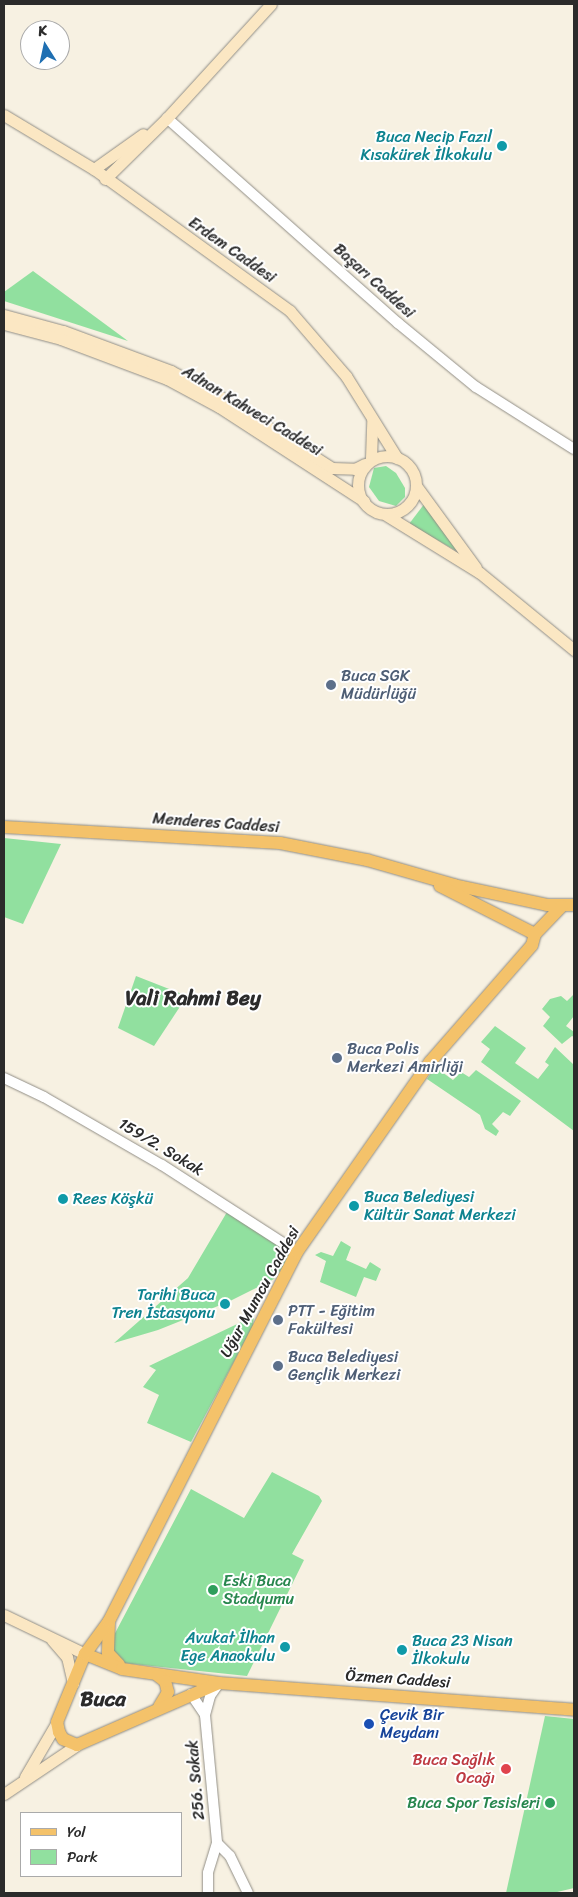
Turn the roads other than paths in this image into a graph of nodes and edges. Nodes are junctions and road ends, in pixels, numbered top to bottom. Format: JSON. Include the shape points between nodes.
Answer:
{"nodes":[{"id":1,"x":271,"y":4,"type":"edge"},
{"id":2,"x":4,"y":115,"type":"edge"},
{"id":3,"x":167,"y":118,"type":"junction"},
{"id":4,"x":94,"y":169,"type":"junction"},
{"id":5,"x":105,"y":179,"type":"junction"},
{"id":6,"x":4,"y":315,"type":"edge"},
{"id":7,"x":4,"y":324,"type":"edge"},
{"id":8,"x":372,"y":420,"type":"junction"},
{"id":9,"x":574,"y":449,"type":"edge"},
{"id":10,"x":397,"y":458,"type":"junction"},
{"id":11,"x":368,"y":461,"type":"junction"},
{"id":12,"x":417,"y":487,"type":"junction"},
{"id":13,"x":364,"y":501,"type":"junction"},
{"id":14,"x":386,"y":515,"type":"junction"},
{"id":15,"x":480,"y":573,"type":"junction"},
{"id":16,"x":574,"y":650,"type":"edge"},
{"id":17,"x":4,"y":828,"type":"edge"},
{"id":18,"x":422,"y":877,"type":"junction"},
{"id":19,"x":516,"y":898,"type":"junction"},
{"id":20,"x":546,"y":905,"type":"junction"},
{"id":21,"x":568,"y":905,"type":"edge"},
{"id":22,"x":548,"y":919,"type":"junction"},
{"id":23,"x":508,"y":920,"type":"junction"},
{"id":24,"x":535,"y":934,"type":"junction"},
{"id":25,"x":4,"y":1078,"type":"edge"},
{"id":26,"x":297,"y":1252,"type":"junction"},
{"id":27,"x":4,"y":1615,"type":"edge"},
{"id":28,"x":109,"y":1621,"type":"junction"},
{"id":29,"x":47,"y":1635,"type":"junction"},
{"id":30,"x":85,"y":1654,"type":"junction"},
{"id":31,"x":122,"y":1669,"type":"junction"},
{"id":32,"x":158,"y":1676,"type":"junction"},
{"id":33,"x":73,"y":1682,"type":"junction"},
{"id":34,"x":219,"y":1683,"type":"junction"},
{"id":35,"x":191,"y":1694,"type":"junction"},
{"id":36,"x":159,"y":1707,"type":"junction"},
{"id":37,"x":574,"y":1710,"type":"edge"},
{"id":38,"x":205,"y":1715,"type":"junction"},
{"id":39,"x":57,"y":1722,"type":"junction"},
{"id":40,"x":77,"y":1745,"type":"junction"},
{"id":41,"x":23,"y":1781,"type":"junction"},
{"id":42,"x":4,"y":1794,"type":"edge"},
{"id":43,"x":216,"y":1843,"type":"junction"},
{"id":44,"x":208,"y":1893,"type":"edge"},
{"id":45,"x":248,"y":1893,"type":"edge"}],
"edges":[{"from":1,"to":3,"type":"main road"},
{"from":2,"to":4,"type":"main road","name":"Erdem Caddesi"},
{"from":3,"to":4,"type":"main road"},
{"from":3,"to":5,"type":"main road"},
{"from":3,"to":9,"type":"street","name":"Başarı Caddesi","via":[[455,370],[525,420]]},
{"from":4,"to":5,"type":"main road","name":"Erdem Caddesi"},
{"from":5,"to":8,"type":"main road","name":"Erdem Caddesi","via":[[290,311],[346,376]]},
{"from":6,"to":11,"type":"main road","name":"Adnan Kahveci Caddesi","via":[[63,331],[171,371],[224,399],[332,468],[354,469]]},
{"from":7,"to":13,"type":"main road","name":"Adnan Kahveci Caddesi","via":[[61,339],[167,379],[219,407]]},
{"from":8,"to":10,"type":"main road","name":"Erdem Caddesi","via":[[387,438]]},
{"from":8,"to":11,"type":"main road"},
{"from":10,"to":11,"type":"main road","via":[[380,455]]},
{"from":10,"to":12,"type":"main road","via":[[408,468]]},
{"from":11,"to":13,"type":"main road","via":[[358,482]]},
{"from":12,"to":14,"type":"main road","via":[[414,500],[408,507]]},
{"from":12,"to":15,"type":"main road"},
{"from":13,"to":14,"type":"main road"},
{"from":14,"to":15,"type":"main road"},
{"from":15,"to":16,"type":"main road"},
{"from":17,"to":18,"type":"main road","name":"Menderes Caddesi","via":[[280,843],[367,860]]},
{"from":18,"to":19,"type":"main road","name":"Menderes Caddesi"},
{"from":18,"to":23,"type":"main road","name":"Menderes Caddesi"},
{"from":19,"to":20,"type":"main road","name":"Menderes Caddesi"},
{"from":19,"to":23,"type":"main road","via":[[508,907]]},
{"from":20,"to":21,"type":"main road","name":"Menderes Caddesi"},
{"from":20,"to":22,"type":"main road"},
{"from":21,"to":22,"type":"main road","name":"Uğur Mumcu Caddesi"},
{"from":22,"to":24,"type":"main road","name":"Uğur Mumcu Caddesi"},
{"from":23,"to":24,"type":"main road","name":"Menderes Caddesi"},
{"from":24,"to":26,"type":"main road","name":"Uğur Mumcu Caddesi","via":[[527,952],[430,1062]]},
{"from":25,"to":26,"type":"street","name":"159/2. Sokak","via":[[44,1097],[162,1165]]},
{"from":26,"to":28,"type":"main road","name":"Uğur Mumcu Caddesi"},
{"from":27,"to":29,"type":"main road"},
{"from":28,"to":30,"type":"main road","name":"Uğur Mumcu Caddesi"},
{"from":28,"to":31,"type":"main road","name":"Uğur Mumcu Caddesi","via":[[108,1653]]},
{"from":29,"to":30,"type":"main road"},
{"from":29,"to":33,"type":"main road","via":[[67,1657]]},
{"from":30,"to":31,"type":"main road","name":"Özmen Caddesi"},
{"from":30,"to":33,"type":"main road","name":"Uğur Mumcu Caddesi"},
{"from":31,"to":32,"type":"main road","name":"Özmen Caddesi"},
{"from":32,"to":34,"type":"main road","name":"Özmen Caddesi"},
{"from":32,"to":36,"type":"main road","via":[[165,1681],[168,1692]]},
{"from":33,"to":39,"type":"main road","name":"Uğur Mumcu Caddesi"},
{"from":34,"to":35,"type":"main road","name":"Uğur Mumcu Caddesi"},
{"from":34,"to":37,"type":"main road","name":"Özmen Caddesi"},
{"from":34,"to":38,"type":"street","name":"256. Sokak","via":[[210,1696]]},
{"from":35,"to":36,"type":"main road","name":"Uğur Mumcu Caddesi"},
{"from":35,"to":38,"type":"street","name":"256. Sokak"},
{"from":36,"to":40,"type":"main road","name":"Uğur Mumcu Caddesi"},
{"from":38,"to":43,"type":"street","name":"256. Sokak"},
{"from":39,"to":40,"type":"main road","via":[[64,1739]]},
{"from":39,"to":41,"type":"main road","name":"Uğur Mumcu Caddesi"},
{"from":40,"to":41,"type":"main road","name":"Uğur Mumcu Caddesi"},
{"from":41,"to":42,"type":"main road","name":"Uğur Mumcu Caddesi"},
{"from":43,"to":44,"type":"street","name":"256. Sokak","via":[[208,1872]]},
{"from":43,"to":45,"type":"street","via":[[230,1856]]}]}
